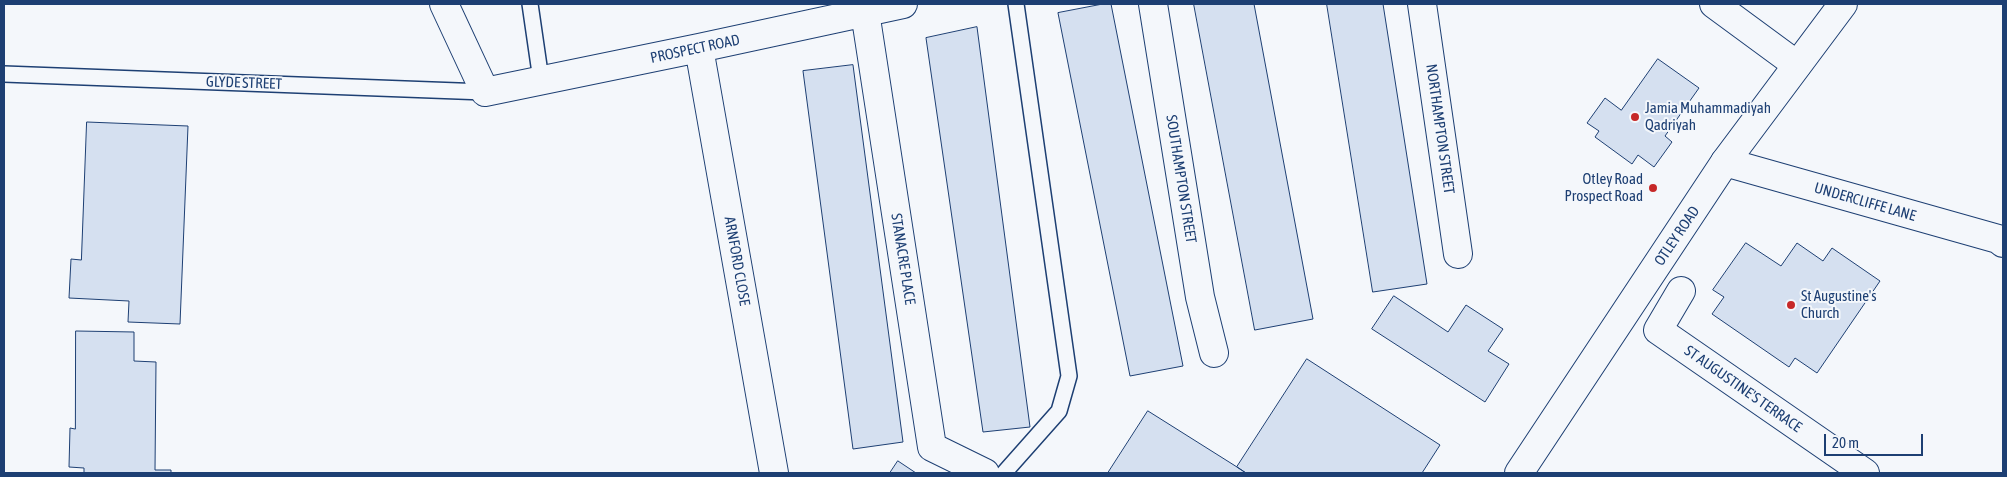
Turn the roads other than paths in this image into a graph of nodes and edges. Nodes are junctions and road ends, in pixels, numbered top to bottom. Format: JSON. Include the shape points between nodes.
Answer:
{"nodes":[{"id":1,"x":444,"y":4,"type":"edge"},
{"id":2,"x":530,"y":4,"type":"edge"},
{"id":3,"x":901,"y":4,"type":"edge"},
{"id":4,"x":1016,"y":4,"type":"edge"},
{"id":5,"x":1153,"y":4,"type":"edge"},
{"id":6,"x":1422,"y":4,"type":"edge"},
{"id":7,"x":1714,"y":4,"type":"edge"},
{"id":8,"x":1843,"y":4,"type":"edge"},
{"id":9,"x":866,"y":12,"type":"junction"},
{"id":10,"x":699,"y":48,"type":"junction"},
{"id":11,"x":1797,"y":65,"type":"junction"},
{"id":12,"x":4,"y":74,"type":"edge"},
{"id":13,"x":541,"y":80,"type":"junction"},
{"id":14,"x":485,"y":92,"type":"junction"},
{"id":15,"x":1725,"y":162,"type":"junction"},
{"id":16,"x":2001,"y":239,"type":"edge"},
{"id":17,"x":1458,"y":254,"type":"dead end"},
{"id":18,"x":1681,"y":291,"type":"dead end"},
{"id":19,"x":1214,"y":352,"type":"dead end"},
{"id":20,"x":774,"y":473,"type":"edge"},
{"id":21,"x":985,"y":473,"type":"edge"},
{"id":22,"x":1004,"y":473,"type":"edge"},
{"id":23,"x":1519,"y":473,"type":"edge"},
{"id":24,"x":1865,"y":473,"type":"edge"}],
"edges":[{"from":1,"to":14,"type":"street"},
{"from":2,"to":13,"type":"lane"},
{"from":3,"to":9,"type":"street","name":"PROSPECT ROAD"},
{"from":4,"to":22,"type":"lane","via":[[1069,376],[1059,411]]},
{"from":5,"to":19,"type":"street","name":"SOUTHAMPTON STREET","via":[[1200,298]]},
{"from":6,"to":17,"type":"street","name":"NORTHAMPTON STREET"},
{"from":7,"to":11,"type":"street"},
{"from":8,"to":11,"type":"street","name":"OTLEY ROAD"},
{"from":9,"to":10,"type":"street","name":"PROSPECT ROAD"},
{"from":9,"to":21,"type":"street","name":"STANACRE PLACE","via":[[932,447]]},
{"from":10,"to":13,"type":"street","name":"PROSPECT ROAD"},
{"from":10,"to":20,"type":"street","name":"ARNFORD CLOSE"},
{"from":11,"to":15,"type":"street","name":"OTLEY ROAD"},
{"from":12,"to":14,"type":"lane","name":"GLYDE STREET"},
{"from":13,"to":14,"type":"street","name":"PROSPECT ROAD"},
{"from":15,"to":16,"type":"street","name":"UNDERCLIFFE LANE"},
{"from":15,"to":23,"type":"street","name":"OTLEY ROAD"},
{"from":18,"to":24,"type":"street","name":"ST AUGUSTINE'S TERRACE","via":[[1658,330]]}]}
